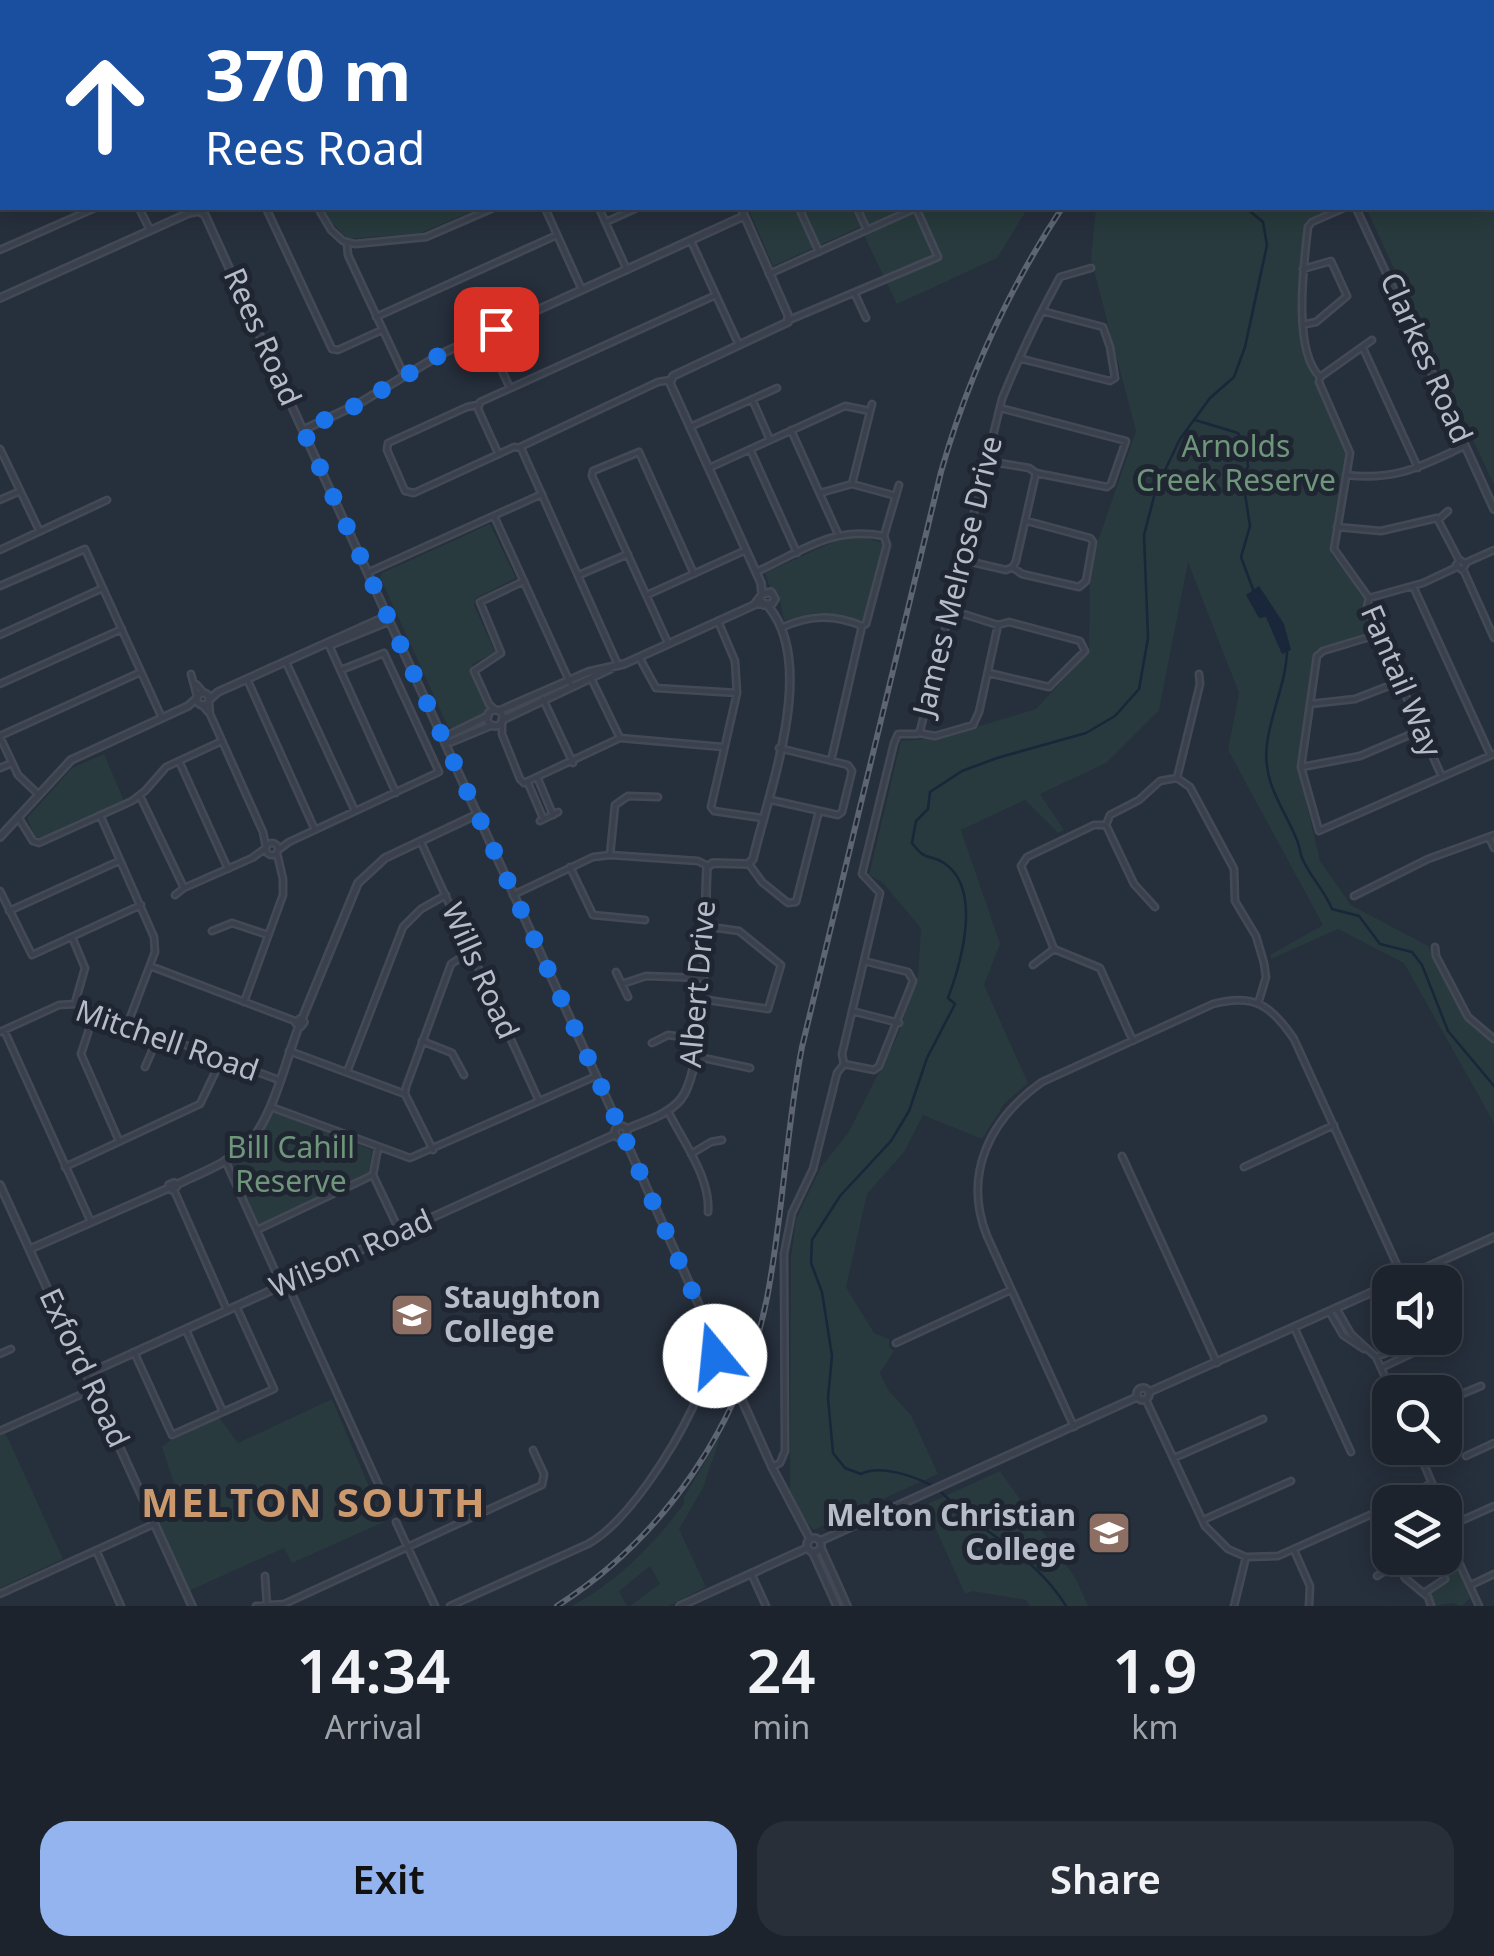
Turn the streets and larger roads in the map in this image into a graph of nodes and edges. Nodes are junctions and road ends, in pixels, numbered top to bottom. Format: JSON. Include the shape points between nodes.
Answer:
{"nodes":[{"id":1,"x":90,"y":210,"type":"edge"},
{"id":2,"x":141,"y":210,"type":"edge"},
{"id":3,"x":197,"y":210,"type":"edge"},
{"id":4,"x":200,"y":210,"type":"edge"},
{"id":5,"x":267,"y":210,"type":"edge"},
{"id":6,"x":319,"y":210,"type":"edge"},
{"id":7,"x":487,"y":210,"type":"edge"},
{"id":8,"x":546,"y":210,"type":"edge"},
{"id":9,"x":600,"y":210,"type":"edge"},
{"id":10,"x":633,"y":210,"type":"edge"},
{"id":11,"x":742,"y":210,"type":"edge"},
{"id":12,"x":801,"y":210,"type":"edge"},
{"id":13,"x":857,"y":210,"type":"edge"},
{"id":14,"x":912,"y":210,"type":"edge"},
{"id":15,"x":917,"y":210,"type":"edge"},
{"id":16,"x":1339,"y":210,"type":"edge"},
{"id":17,"x":1359,"y":210,"type":"edge"},
{"id":18,"x":744,"y":216,"type":"junction"},
{"id":19,"x":606,"y":222,"type":"junction"},
{"id":20,"x":150,"y":230,"type":"junction"},
{"id":21,"x":867,"y":230,"type":"junction"},
{"id":22,"x":557,"y":235,"type":"junction"},
{"id":23,"x":691,"y":240,"type":"junction"},
{"id":24,"x":348,"y":243,"type":"junction"},
{"id":25,"x":0,"y":250,"type":"edge"},
{"id":26,"x":819,"y":252,"type":"junction"},
{"id":27,"x":1091,"y":268,"type":"dead end"},
{"id":28,"x":1303,"y":269,"type":"junction"},
{"id":29,"x":627,"y":270,"type":"junction"},
{"id":30,"x":770,"y":274,"type":"junction"},
{"id":31,"x":582,"y":290,"type":"junction"},
{"id":32,"x":1395,"y":292,"type":"joint"},
{"id":33,"x":855,"y":294,"type":"junction"},
{"id":34,"x":716,"y":295,"type":"junction"},
{"id":35,"x":0,"y":298,"type":"edge"},
{"id":36,"x":1042,"y":311,"type":"junction"},
{"id":37,"x":376,"y":317,"type":"junction"},
{"id":38,"x":866,"y":318,"type":"dead end"},
{"id":39,"x":789,"y":320,"type":"junction"},
{"id":40,"x":1304,"y":324,"type":"junction"},
{"id":41,"x":382,"y":330,"type":"junction"},
{"id":42,"x":485,"y":334,"type":"junction"},
{"id":43,"x":1372,"y":340,"type":"dead end"},
{"id":44,"x":739,"y":346,"type":"junction"},
{"id":45,"x":1362,"y":348,"type":"junction"},
{"id":46,"x":1022,"y":359,"type":"junction"},
{"id":47,"x":404,"y":375,"type":"junction"},
{"id":48,"x":1320,"y":377,"type":"junction"},
{"id":49,"x":670,"y":380,"type":"junction"},
{"id":50,"x":510,"y":388,"type":"junction"},
{"id":51,"x":777,"y":388,"type":"dead end"},
{"id":52,"x":752,"y":399,"type":"junction"},
{"id":53,"x":872,"y":404,"type":"dead end"},
{"id":54,"x":478,"y":406,"type":"junction"},
{"id":55,"x":999,"y":408,"type":"junction"},
{"id":56,"x":870,"y":412,"type":"junction"},
{"id":57,"x":690,"y":427,"type":"junction"},
{"id":58,"x":303,"y":430,"type":"junction"},
{"id":59,"x":791,"y":430,"type":"junction"},
{"id":60,"x":770,"y":440,"type":"junction"},
{"id":61,"x":1465,"y":446,"type":"junction"},
{"id":62,"x":520,"y":447,"type":"junction"},
{"id":63,"x":750,"y":449,"type":"junction"},
{"id":64,"x":0,"y":450,"type":"edge"},
{"id":65,"x":499,"y":454,"type":"junction"},
{"id":66,"x":986,"y":462,"type":"junction"},
{"id":67,"x":708,"y":468,"type":"junction"},
{"id":68,"x":1418,"y":468,"type":"junction"},
{"id":69,"x":1036,"y":473,"type":"junction"},
{"id":70,"x":1346,"y":475,"type":"junction"},
{"id":71,"x":852,"y":484,"type":"junction"},
{"id":72,"x":898,"y":485,"type":"dead end"},
{"id":73,"x":19,"y":492,"type":"junction"},
{"id":74,"x":820,"y":493,"type":"junction"},
{"id":75,"x":542,"y":494,"type":"junction"},
{"id":76,"x":896,"y":496,"type":"junction"},
{"id":77,"x":0,"y":500,"type":"edge"},
{"id":78,"x":107,"y":500,"type":"dead end"},
{"id":79,"x":1494,"y":508,"type":"edge"},
{"id":80,"x":1448,"y":510,"type":"dead end"},
{"id":81,"x":494,"y":516,"type":"junction"},
{"id":82,"x":1438,"y":519,"type":"junction"},
{"id":83,"x":1025,"y":520,"type":"junction"},
{"id":84,"x":1338,"y":526,"type":"junction"},
{"id":85,"x":38,"y":530,"type":"junction"},
{"id":86,"x":838,"y":534,"type":"junction"},
{"id":87,"x":884,"y":536,"type":"junction"},
{"id":88,"x":0,"y":550,"type":"edge"},
{"id":89,"x":746,"y":550,"type":"junction"},
{"id":90,"x":1494,"y":550,"type":"edge"},
{"id":91,"x":797,"y":553,"type":"junction"},
{"id":92,"x":628,"y":554,"type":"junction"},
{"id":93,"x":963,"y":560,"type":"junction"},
{"id":94,"x":1461,"y":565,"type":"junction"},
{"id":95,"x":1012,"y":567,"type":"junction"},
{"id":96,"x":759,"y":570,"type":"junction"},
{"id":97,"x":367,"y":573,"type":"junction"},
{"id":98,"x":694,"y":574,"type":"junction"},
{"id":99,"x":580,"y":575,"type":"junction"},
{"id":100,"x":524,"y":581,"type":"junction"},
{"id":101,"x":0,"y":586,"type":"edge"},
{"id":102,"x":1413,"y":586,"type":"junction"},
{"id":103,"x":103,"y":588,"type":"junction"},
{"id":104,"x":646,"y":595,"type":"junction"},
{"id":105,"x":1369,"y":598,"type":"junction"},
{"id":106,"x":763,"y":600,"type":"junction"},
{"id":107,"x":951,"y":610,"type":"junction"},
{"id":108,"x":388,"y":618,"type":"junction"},
{"id":109,"x":718,"y":621,"type":"junction"},
{"id":110,"x":862,"y":626,"type":"junction"},
{"id":111,"x":998,"y":626,"type":"junction"},
{"id":112,"x":781,"y":628,"type":"junction"},
{"id":113,"x":122,"y":629,"type":"junction"},
{"id":114,"x":1378,"y":634,"type":"junction"},
{"id":115,"x":0,"y":635,"type":"edge"},
{"id":116,"x":1494,"y":638,"type":"edge"},
{"id":117,"x":668,"y":644,"type":"junction"},
{"id":118,"x":326,"y":645,"type":"junction"},
{"id":119,"x":639,"y":657,"type":"junction"},
{"id":120,"x":286,"y":662,"type":"junction"},
{"id":121,"x":616,"y":666,"type":"junction"},
{"id":122,"x":341,"y":670,"type":"junction"},
{"id":123,"x":141,"y":672,"type":"junction"},
{"id":124,"x":989,"y":673,"type":"junction"},
{"id":125,"x":192,"y":674,"type":"dead end"},
{"id":126,"x":1199,"y":674,"type":"dead end"},
{"id":127,"x":591,"y":678,"type":"junction"},
{"id":128,"x":247,"y":680,"type":"junction"},
{"id":129,"x":1399,"y":682,"type":"junction"},
{"id":130,"x":0,"y":684,"type":"edge"},
{"id":131,"x":570,"y":684,"type":"junction"},
{"id":132,"x":738,"y":692,"type":"junction"},
{"id":133,"x":542,"y":696,"type":"junction"},
{"id":134,"x":203,"y":699,"type":"junction"},
{"id":135,"x":1310,"y":704,"type":"junction"},
{"id":136,"x":493,"y":713,"type":"junction"},
{"id":137,"x":162,"y":718,"type":"junction"},
{"id":138,"x":502,"y":721,"type":"junction"},
{"id":139,"x":493,"y":725,"type":"junction"},
{"id":140,"x":1421,"y":730,"type":"junction"},
{"id":141,"x":919,"y":733,"type":"junction"},
{"id":142,"x":502,"y":734,"type":"junction"},
{"id":143,"x":0,"y":736,"type":"edge"},
{"id":144,"x":620,"y":738,"type":"junction"},
{"id":145,"x":222,"y":741,"type":"junction"},
{"id":146,"x":445,"y":741,"type":"junction"},
{"id":147,"x":725,"y":748,"type":"junction"},
{"id":148,"x":779,"y":748,"type":"junction"},
{"id":149,"x":1492,"y":755,"type":"edge"},
{"id":150,"x":179,"y":760,"type":"junction"},
{"id":151,"x":831,"y":761,"type":"junction"},
{"id":152,"x":572,"y":762,"type":"junction"},
{"id":153,"x":12,"y":763,"type":"junction"},
{"id":154,"x":1301,"y":767,"type":"junction"},
{"id":155,"x":0,"y":768,"type":"edge"},
{"id":156,"x":1442,"y":777,"type":"junction"},
{"id":157,"x":1177,"y":778,"type":"junction"},
{"id":158,"x":538,"y":779,"type":"junction"},
{"id":159,"x":528,"y":783,"type":"junction"},
{"id":160,"x":396,"y":793,"type":"junction"},
{"id":161,"x":38,"y":794,"type":"junction"},
{"id":162,"x":140,"y":796,"type":"junction"},
{"id":163,"x":658,"y":797,"type":"dead end"},
{"id":164,"x":767,"y":799,"type":"junction"},
{"id":165,"x":355,"y":811,"type":"junction"},
{"id":166,"x":818,"y":811,"type":"junction"},
{"id":167,"x":478,"y":814,"type":"junction"},
{"id":168,"x":100,"y":816,"type":"junction"},
{"id":169,"x":18,"y":817,"type":"junction"},
{"id":170,"x":762,"y":818,"type":"junction"},
{"id":171,"x":1106,"y":826,"type":"junction"},
{"id":172,"x":315,"y":830,"type":"junction"},
{"id":173,"x":264,"y":832,"type":"junction"},
{"id":174,"x":1491,"y":836,"type":"edge"},
{"id":175,"x":0,"y":837,"type":"edge"},
{"id":176,"x":289,"y":842,"type":"junction"},
{"id":177,"x":421,"y":842,"type":"junction"},
{"id":178,"x":274,"y":843,"type":"junction"},
{"id":179,"x":1494,"y":848,"type":"edge"},
{"id":180,"x":271,"y":851,"type":"junction"},
{"id":181,"x":610,"y":855,"type":"junction"},
{"id":182,"x":120,"y":860,"type":"junction"},
{"id":183,"x":749,"y":864,"type":"junction"},
{"id":184,"x":708,"y":866,"type":"junction"},
{"id":185,"x":570,"y":867,"type":"junction"},
{"id":186,"x":228,"y":869,"type":"junction"},
{"id":187,"x":184,"y":888,"type":"junction"},
{"id":188,"x":0,"y":891,"type":"edge"},
{"id":189,"x":174,"y":895,"type":"dead end"},
{"id":190,"x":446,"y":895,"type":"junction"},
{"id":191,"x":513,"y":895,"type":"junction"},
{"id":192,"x":1354,"y":896,"type":"dead end"},
{"id":193,"x":141,"y":905,"type":"junction"},
{"id":194,"x":1154,"y":906,"type":"dead end"},
{"id":195,"x":9,"y":911,"type":"junction"},
{"id":196,"x":645,"y":920,"type":"dead end"},
{"id":197,"x":704,"y":926,"type":"junction"},
{"id":198,"x":212,"y":931,"type":"dead end"},
{"id":199,"x":268,"y":935,"type":"junction"},
{"id":200,"x":72,"y":937,"type":"junction"},
{"id":201,"x":1435,"y":946,"type":"dead end"},
{"id":202,"x":1054,"y":949,"type":"junction"},
{"id":203,"x":471,"y":951,"type":"junction"},
{"id":204,"x":863,"y":961,"type":"junction"},
{"id":205,"x":1034,"y":965,"type":"dead end"},
{"id":206,"x":150,"y":966,"type":"junction"},
{"id":207,"x":616,"y":972,"type":"dead end"},
{"id":208,"x":702,"y":978,"type":"junction"},
{"id":209,"x":622,"y":984,"type":"junction"},
{"id":210,"x":628,"y":997,"type":"dead end"},
{"id":211,"x":702,"y":999,"type":"junction"},
{"id":212,"x":244,"y":1002,"type":"junction"},
{"id":213,"x":75,"y":1004,"type":"junction"},
{"id":214,"x":1258,"y":1004,"type":"junction"},
{"id":215,"x":95,"y":1011,"type":"junction"},
{"id":216,"x":852,"y":1011,"type":"junction"},
{"id":217,"x":299,"y":1022,"type":"junction"},
{"id":218,"x":128,"y":1023,"type":"junction"},
{"id":219,"x":899,"y":1023,"type":"junction"},
{"id":220,"x":2,"y":1031,"type":"edge"},
{"id":221,"x":159,"y":1034,"type":"junction"},
{"id":222,"x":697,"y":1039,"type":"junction"},
{"id":223,"x":1494,"y":1039,"type":"edge"},
{"id":224,"x":422,"y":1041,"type":"junction"},
{"id":225,"x":1133,"y":1041,"type":"junction"},
{"id":226,"x":652,"y":1044,"type":"dead end"},
{"id":227,"x":289,"y":1051,"type":"junction"},
{"id":228,"x":694,"y":1056,"type":"junction"},
{"id":229,"x":222,"y":1058,"type":"junction"},
{"id":230,"x":844,"y":1064,"type":"junction"},
{"id":231,"x":145,"y":1068,"type":"dead end"},
{"id":232,"x":750,"y":1068,"type":"dead end"},
{"id":233,"x":347,"y":1072,"type":"junction"},
{"id":234,"x":464,"y":1075,"type":"dead end"},
{"id":235,"x":594,"y":1076,"type":"junction"},
{"id":236,"x":279,"y":1080,"type":"junction"},
{"id":237,"x":406,"y":1094,"type":"junction"},
{"id":238,"x":539,"y":1101,"type":"junction"},
{"id":239,"x":269,"y":1107,"type":"junction"},
{"id":240,"x":668,"y":1111,"type":"junction"},
{"id":241,"x":1334,"y":1126,"type":"junction"},
{"id":242,"x":620,"y":1130,"type":"junction"},
{"id":243,"x":722,"y":1140,"type":"dead end"},
{"id":244,"x":120,"y":1142,"type":"junction"},
{"id":245,"x":378,"y":1148,"type":"junction"},
{"id":246,"x":432,"y":1150,"type":"junction"},
{"id":247,"x":691,"y":1154,"type":"junction"},
{"id":248,"x":1122,"y":1156,"type":"dead end"},
{"id":249,"x":226,"y":1160,"type":"junction"},
{"id":250,"x":65,"y":1166,"type":"junction"},
{"id":251,"x":1244,"y":1168,"type":"dead end"},
{"id":252,"x":373,"y":1175,"type":"junction"},
{"id":253,"x":0,"y":1186,"type":"edge"},
{"id":254,"x":173,"y":1188,"type":"junction"},
{"id":255,"x":708,"y":1212,"type":"dead end"},
{"id":256,"x":90,"y":1220,"type":"junction"},
{"id":257,"x":256,"y":1230,"type":"junction"},
{"id":258,"x":400,"y":1232,"type":"junction"},
{"id":259,"x":1494,"y":1237,"type":"edge"},
{"id":260,"x":29,"y":1250,"type":"junction"},
{"id":261,"x":1398,"y":1265,"type":"edge"},
{"id":262,"x":1433,"y":1265,"type":"edge"},
{"id":263,"x":284,"y":1284,"type":"junction"},
{"id":264,"x":1012,"y":1290,"type":"junction"},
{"id":265,"x":1372,"y":1292,"type":"edge"},
{"id":266,"x":236,"y":1306,"type":"junction"},
{"id":267,"x":227,"y":1310,"type":"junction"},
{"id":268,"x":1332,"y":1310,"type":"junction"},
{"id":269,"x":1294,"y":1327,"type":"junction"},
{"id":270,"x":186,"y":1329,"type":"junction"},
{"id":271,"x":896,"y":1343,"type":"dead end"},
{"id":272,"x":11,"y":1349,"type":"dead end"},
{"id":273,"x":718,"y":1350,"type":"junction"},
{"id":274,"x":134,"y":1352,"type":"junction"},
{"id":275,"x":0,"y":1354,"type":"edge"},
{"id":276,"x":1383,"y":1355,"type":"edge"},
{"id":277,"x":1410,"y":1355,"type":"edge"},
{"id":278,"x":716,"y":1358,"type":"junction"},
{"id":279,"x":1376,"y":1358,"type":"junction"},
{"id":280,"x":724,"y":1360,"type":"junction"},
{"id":281,"x":1217,"y":1363,"type":"junction"},
{"id":282,"x":1381,"y":1368,"type":"junction"},
{"id":283,"x":86,"y":1374,"type":"junction"},
{"id":284,"x":1384,"y":1375,"type":"edge"},
{"id":285,"x":1481,"y":1386,"type":"dead end"},
{"id":286,"x":93,"y":1389,"type":"junction"},
{"id":287,"x":1462,"y":1394,"type":"edge"},
{"id":288,"x":1148,"y":1396,"type":"junction"},
{"id":289,"x":1137,"y":1397,"type":"junction"},
{"id":290,"x":223,"y":1412,"type":"junction"},
{"id":291,"x":1262,"y":1419,"type":"dead end"},
{"id":292,"x":1074,"y":1427,"type":"junction"},
{"id":293,"x":0,"y":1431,"type":"edge"},
{"id":294,"x":1494,"y":1443,"type":"edge"},
{"id":295,"x":534,"y":1450,"type":"dead end"},
{"id":296,"x":1351,"y":1452,"type":"dead end"},
{"id":297,"x":1466,"y":1456,"type":"dead end"},
{"id":298,"x":1174,"y":1458,"type":"junction"},
{"id":299,"x":1424,"y":1465,"type":"edge"},
{"id":300,"x":772,"y":1467,"type":"junction"},
{"id":301,"x":1292,"y":1481,"type":"dead end"},
{"id":302,"x":1432,"y":1484,"type":"edge"},
{"id":303,"x":1494,"y":1506,"type":"edge"},
{"id":304,"x":390,"y":1510,"type":"dead end"},
{"id":305,"x":1372,"y":1515,"type":"edge"},
{"id":306,"x":1462,"y":1518,"type":"edge"},
{"id":307,"x":1203,"y":1520,"type":"junction"},
{"id":308,"x":396,"y":1522,"type":"dead end"},
{"id":309,"x":154,"y":1524,"type":"junction"},
{"id":310,"x":810,"y":1539,"type":"junction"},
{"id":311,"x":821,"y":1544,"type":"junction"},
{"id":312,"x":406,"y":1546,"type":"junction"},
{"id":313,"x":96,"y":1550,"type":"junction"},
{"id":314,"x":810,"y":1550,"type":"junction"},
{"id":315,"x":1294,"y":1550,"type":"junction"},
{"id":316,"x":1246,"y":1557,"type":"junction"},
{"id":317,"x":1462,"y":1566,"type":"edge"},
{"id":318,"x":751,"y":1574,"type":"junction"},
{"id":319,"x":1494,"y":1574,"type":"edge"},
{"id":320,"x":1404,"y":1575,"type":"edge"},
{"id":321,"x":266,"y":1576,"type":"dead end"},
{"id":322,"x":1445,"y":1579,"type":"dead end"},
{"id":323,"x":1472,"y":1585,"type":"junction"},
{"id":324,"x":0,"y":1594,"type":"edge"},
{"id":325,"x":1424,"y":1594,"type":"junction"},
{"id":326,"x":698,"y":1598,"type":"junction"},
{"id":327,"x":268,"y":1605,"type":"edge"},
{"id":328,"x":121,"y":1606,"type":"edge"},
{"id":329,"x":192,"y":1606,"type":"edge"},
{"id":330,"x":256,"y":1606,"type":"edge"},
{"id":331,"x":434,"y":1606,"type":"edge"},
{"id":332,"x":450,"y":1606,"type":"edge"},
{"id":333,"x":680,"y":1606,"type":"edge"},
{"id":334,"x":702,"y":1606,"type":"edge"},
{"id":335,"x":766,"y":1606,"type":"edge"},
{"id":336,"x":837,"y":1606,"type":"edge"},
{"id":337,"x":847,"y":1606,"type":"edge"},
{"id":338,"x":1234,"y":1606,"type":"edge"},
{"id":339,"x":1309,"y":1606,"type":"edge"},
{"id":340,"x":1430,"y":1606,"type":"edge"},
{"id":341,"x":1479,"y":1606,"type":"edge"}],
"edges":[{"from":1,"to":25,"type":"street"},
{"from":2,"to":20,"type":"street"},
{"from":3,"to":20,"type":"street"},
{"from":4,"to":58,"type":"street","name":"Rees Road"},
{"from":5,"to":41,"type":"street","via":[[332,349]]},
{"from":6,"to":24,"type":"street"},
{"from":7,"to":24,"type":"street","via":[[426,237]]},
{"from":8,"to":22,"type":"street"},
{"from":9,"to":19,"type":"street"},
{"from":10,"to":19,"type":"street"},
{"from":11,"to":18,"type":"street"},
{"from":12,"to":26,"type":"street"},
{"from":13,"to":21,"type":"street"},
{"from":14,"to":21,"type":"street"},
{"from":15,"to":33,"type":"street","via":[[938,257]]},
{"from":16,"to":28,"type":"street","name":"Fantail Way","via":[[1308,227]]},
{"from":17,"to":32,"type":"street","name":"Clarkes Road"},
{"from":18,"to":23,"type":"street"},
{"from":18,"to":30,"type":"street"},
{"from":19,"to":29,"type":"street"},
{"from":20,"to":35,"type":"street"},
{"from":21,"to":26,"type":"street"},
{"from":22,"to":31,"type":"street"},
{"from":22,"to":37,"type":"street"},
{"from":23,"to":29,"type":"street"},
{"from":23,"to":34,"type":"street"},
{"from":24,"to":37,"type":"street"},
{"from":26,"to":30,"type":"street"},
{"from":27,"to":36,"type":"street","name":"James Melrose Drive","via":[[1064,274]]},
{"from":28,"to":40,"type":"street","name":"Fantail Way"},
{"from":28,"to":40,"type":"street","via":[[1331,261],[1347,296]]},
{"from":29,"to":31,"type":"street"},
{"from":30,"to":39,"type":"street"},
{"from":31,"to":42,"type":"street"},
{"from":32,"to":61,"type":"street","name":"Clarkes Road"},
{"from":33,"to":38,"type":"street"},
{"from":33,"to":39,"type":"street"},
{"from":34,"to":44,"type":"street"},
{"from":34,"to":50,"type":"street"},
{"from":36,"to":46,"type":"street","name":"James Melrose Drive"},
{"from":36,"to":46,"type":"street","via":[[1103,327],[1115,378]]},
{"from":37,"to":41,"type":"street"},
{"from":39,"to":44,"type":"street"},
{"from":40,"to":48,"type":"street","name":"Fantail Way","via":[[1307,354]]},
{"from":41,"to":47,"type":"street"},
{"from":42,"to":47,"type":"street"},
{"from":42,"to":50,"type":"street"},
{"from":43,"to":45,"type":"street"},
{"from":44,"to":49,"type":"street"},
{"from":45,"to":48,"type":"street"},
{"from":45,"to":68,"type":"street"},
{"from":46,"to":55,"type":"street","name":"James Melrose Drive"},
{"from":47,"to":58,"type":"street"},
{"from":48,"to":70,"type":"street","name":"Fantail Way","via":[[1350,453]]},
{"from":49,"to":57,"type":"street"},
{"from":49,"to":62,"type":"street"},
{"from":50,"to":54,"type":"street"},
{"from":51,"to":52,"type":"street"},
{"from":52,"to":57,"type":"street"},
{"from":52,"to":60,"type":"street"},
{"from":53,"to":56,"type":"street"},
{"from":54,"to":65,"type":"street"},
{"from":54,"to":65,"type":"street","via":[[391,442],[387,450],[411,494]]},
{"from":55,"to":66,"type":"street","name":"James Melrose Drive"},
{"from":55,"to":69,"type":"street","via":[[1126,441],[1109,486]]},
{"from":56,"to":59,"type":"street","via":[[845,406]]},
{"from":56,"to":71,"type":"street"},
{"from":57,"to":67,"type":"street"},
{"from":58,"to":97,"type":"street","name":"Rees Road"},
{"from":59,"to":60,"type":"street"},
{"from":59,"to":74,"type":"street"},
{"from":60,"to":63,"type":"street"},
{"from":61,"to":68,"type":"street"},
{"from":61,"to":79,"type":"street","name":"Clarkes Road"},
{"from":62,"to":65,"type":"street"},
{"from":62,"to":75,"type":"street"},
{"from":63,"to":67,"type":"street"},
{"from":63,"to":91,"type":"street"},
{"from":64,"to":73,"type":"street"},
{"from":66,"to":69,"type":"street"},
{"from":66,"to":93,"type":"street","name":"James Melrose Drive"},
{"from":67,"to":89,"type":"street"},
{"from":68,"to":70,"type":"street","via":[[1390,477]]},
{"from":69,"to":83,"type":"street"},
{"from":70,"to":84,"type":"street","name":"Fantail Way"},
{"from":71,"to":74,"type":"street"},
{"from":71,"to":76,"type":"street"},
{"from":72,"to":76,"type":"street"},
{"from":73,"to":77,"type":"street"},
{"from":73,"to":85,"type":"street"},
{"from":74,"to":86,"type":"street"},
{"from":75,"to":81,"type":"street"},
{"from":75,"to":99,"type":"street"},
{"from":76,"to":87,"type":"street"},
{"from":78,"to":85,"type":"street"},
{"from":80,"to":82,"type":"street"},
{"from":81,"to":97,"type":"street"},
{"from":81,"to":100,"type":"street"},
{"from":82,"to":84,"type":"street","via":[[1381,530]]},
{"from":82,"to":94,"type":"street"},
{"from":83,"to":95,"type":"street"},
{"from":83,"to":95,"type":"street","via":[[1090,538],[1086,581],[1079,587]]},
{"from":84,"to":105,"type":"street","name":"Fantail Way","via":[[1335,555]]},
{"from":85,"to":88,"type":"street"},
{"from":86,"to":87,"type":"street"},
{"from":86,"to":91,"type":"street"},
{"from":87,"to":110,"type":"street","via":[[887,545]]},
{"from":89,"to":96,"type":"street"},
{"from":89,"to":98,"type":"street"},
{"from":90,"to":94,"type":"street"},
{"from":91,"to":96,"type":"street"},
{"from":92,"to":98,"type":"street","via":[[592,474],[637,451]]},
{"from":92,"to":99,"type":"street"},
{"from":92,"to":104,"type":"street"},
{"from":93,"to":95,"type":"street"},
{"from":93,"to":107,"type":"street","name":"James Melrose Drive"},
{"from":94,"to":102,"type":"street"},
{"from":94,"to":116,"type":"street"},
{"from":96,"to":106,"type":"street"},
{"from":97,"to":108,"type":"street","name":"Rees Road"},
{"from":98,"to":104,"type":"street"},
{"from":99,"to":121,"type":"street"},
{"from":100,"to":131,"type":"street"},
{"from":100,"to":136,"type":"street","via":[[480,602],[501,653],[474,669]]},
{"from":101,"to":103,"type":"street","via":[[86,550]]},
{"from":102,"to":105,"type":"street"},
{"from":102,"to":149,"type":"street"},
{"from":103,"to":113,"type":"street"},
{"from":103,"to":115,"type":"street"},
{"from":104,"to":117,"type":"street"},
{"from":105,"to":114,"type":"street","name":"Fantail Way"},
{"from":106,"to":109,"type":"street"},
{"from":106,"to":112,"type":"street"},
{"from":107,"to":111,"type":"street"},
{"from":107,"to":141,"type":"street","name":"James Melrose Drive"},
{"from":108,"to":118,"type":"street"},
{"from":108,"to":146,"type":"street","name":"Rees Road"},
{"from":109,"to":117,"type":"street"},
{"from":109,"to":132,"type":"street","via":[[735,660]]},
{"from":110,"to":112,"type":"street","via":[[819,616]]},
{"from":110,"to":151,"type":"street"},
{"from":111,"to":124,"type":"street"},
{"from":111,"to":124,"type":"street","via":[[1009,622],[1080,642],[1085,652],[1049,687]]},
{"from":112,"to":148,"type":"street","via":[[792,676]]},
{"from":113,"to":123,"type":"street"},
{"from":113,"to":130,"type":"street"},
{"from":114,"to":129,"type":"street","name":"Fantail Way"},
{"from":114,"to":135,"type":"street","via":[[1319,653]]},
{"from":117,"to":119,"type":"street"},
{"from":118,"to":120,"type":"street"},
{"from":118,"to":122,"type":"street"},
{"from":119,"to":121,"type":"street"},
{"from":119,"to":132,"type":"street","via":[[656,688]]},
{"from":120,"to":128,"type":"street"},
{"from":120,"to":165,"type":"street"},
{"from":121,"to":127,"type":"street"},
{"from":121,"to":131,"type":"street"},
{"from":122,"to":160,"type":"street"},
{"from":122,"to":160,"type":"street","via":[[384,653],[439,772]]},
{"from":123,"to":137,"type":"street"},
{"from":123,"to":143,"type":"street"},
{"from":124,"to":141,"type":"street","via":[[973,725],[936,736]]},
{"from":125,"to":134,"type":"street"},
{"from":126,"to":157,"type":"street"},
{"from":127,"to":131,"type":"street"},
{"from":127,"to":144,"type":"street"},
{"from":128,"to":134,"type":"street"},
{"from":128,"to":172,"type":"street"},
{"from":129,"to":135,"type":"street","via":[[1355,699]]},
{"from":129,"to":140,"type":"street","name":"Fantail Way"},
{"from":131,"to":133,"type":"street"},
{"from":132,"to":147,"type":"street"},
{"from":133,"to":136,"type":"street"},
{"from":133,"to":138,"type":"street"},
{"from":133,"to":152,"type":"street"},
{"from":134,"to":137,"type":"street"},
{"from":134,"to":145,"type":"street"},
{"from":135,"to":154,"type":"street"},
{"from":136,"to":138,"type":"street"},
{"from":136,"to":139,"type":"street"},
{"from":136,"to":146,"type":"street"},
{"from":137,"to":161,"type":"street","via":[[71,760]]},
{"from":138,"to":139,"type":"street"},
{"from":138,"to":142,"type":"street"},
{"from":139,"to":142,"type":"street"},
{"from":139,"to":146,"type":"street"},
{"from":140,"to":154,"type":"street","via":[[1360,756]]},
{"from":140,"to":156,"type":"street","name":"Fantail Way"},
{"from":141,"to":204,"type":"street","name":"James Melrose Drive","via":[[898,734],[894,743],[862,874],[880,893]]},
{"from":142,"to":159,"type":"street","via":[[520,780]]},
{"from":143,"to":153,"type":"street"},
{"from":144,"to":147,"type":"street"},
{"from":144,"to":152,"type":"street"},
{"from":145,"to":150,"type":"street"},
{"from":145,"to":173,"type":"street"},
{"from":146,"to":167,"type":"street","name":"Rees Road"},
{"from":147,"to":170,"type":"street","via":[[712,809]]},
{"from":148,"to":151,"type":"street"},
{"from":148,"to":164,"type":"street"},
{"from":149,"to":156,"type":"street"},
{"from":150,"to":162,"type":"street"},
{"from":150,"to":186,"type":"street"},
{"from":151,"to":166,"type":"street","via":[[852,769],[845,798],[840,814]]},
{"from":152,"to":158,"type":"street"},
{"from":153,"to":155,"type":"street"},
{"from":153,"to":161,"type":"street"},
{"from":154,"to":156,"type":"street","via":[[1319,832]]},
{"from":157,"to":171,"type":"street","via":[[1160,781],[1110,815]]},
{"from":157,"to":214,"type":"street","via":[[1190,788],[1234,869],[1235,901],[1264,963]]},
{"from":158,"to":159,"type":"street"},
{"from":158,"to":159,"type":"street","via":[[555,814],[541,819]]},
{"from":160,"to":165,"type":"street"},
{"from":161,"to":169,"type":"street"},
{"from":162,"to":168,"type":"street"},
{"from":162,"to":187,"type":"street"},
{"from":163,"to":181,"type":"street","via":[[628,796],[615,805]]},
{"from":164,"to":166,"type":"street"},
{"from":164,"to":170,"type":"street"},
{"from":165,"to":172,"type":"street"},
{"from":166,"to":183,"type":"street","via":[[796,902],[762,882]]},
{"from":167,"to":177,"type":"street"},
{"from":167,"to":191,"type":"street","name":"Rees Road"},
{"from":168,"to":169,"type":"street","via":[[38,843]]},
{"from":168,"to":182,"type":"street"},
{"from":169,"to":175,"type":"street"},
{"from":170,"to":183,"type":"street"},
{"from":171,"to":194,"type":"street","via":[[1134,884]]},
{"from":171,"to":202,"type":"street","via":[[1094,825],[1022,861]]},
{"from":172,"to":176,"type":"street"},
{"from":173,"to":178,"type":"street"},
{"from":173,"to":180,"type":"street"},
{"from":174,"to":179,"type":"street"},
{"from":174,"to":192,"type":"street"},
{"from":176,"to":178,"type":"street"},
{"from":176,"to":180,"type":"street"},
{"from":177,"to":190,"type":"street","name":"Wills Road"},
{"from":177,"to":217,"type":"street","via":[[385,858],[358,883]]},
{"from":178,"to":180,"type":"street"},
{"from":178,"to":180,"type":"street"},
{"from":180,"to":186,"type":"street"},
{"from":180,"to":199,"type":"street","via":[[283,895]]},
{"from":181,"to":184,"type":"street"},
{"from":181,"to":185,"type":"street"},
{"from":182,"to":193,"type":"street"},
{"from":182,"to":195,"type":"street"},
{"from":183,"to":184,"type":"street","name":"Albert Drive"},
{"from":184,"to":197,"type":"street","name":"Albert Drive"},
{"from":185,"to":191,"type":"street"},
{"from":185,"to":196,"type":"street","via":[[593,915]]},
{"from":186,"to":187,"type":"street"},
{"from":187,"to":189,"type":"street"},
{"from":188,"to":195,"type":"street"},
{"from":190,"to":203,"type":"street","name":"Wills Road"},
{"from":190,"to":233,"type":"street","via":[[404,927]]},
{"from":191,"to":235,"type":"street","name":"Rees Road"},
{"from":193,"to":200,"type":"street"},
{"from":193,"to":206,"type":"street","via":[[154,937]]},
{"from":195,"to":200,"type":"street","via":[[30,954]]},
{"from":197,"to":208,"type":"street","name":"Albert Drive"},
{"from":197,"to":211,"type":"street","via":[[740,931],[780,966],[768,1009]]},
{"from":198,"to":199,"type":"street","via":[[232,923]]},
{"from":199,"to":212,"type":"street"},
{"from":200,"to":213,"type":"street","via":[[85,968]]},
{"from":201,"to":223,"type":"street","via":[[1468,1017]]},
{"from":202,"to":205,"type":"street"},
{"from":202,"to":225,"type":"street","via":[[1100,968]]},
{"from":203,"to":224,"type":"street","via":[[451,964]]},
{"from":203,"to":238,"type":"street","name":"Wills Road"},
{"from":204,"to":216,"type":"street","name":"James Melrose Drive"},
{"from":204,"to":219,"type":"street","via":[[912,977]]},
{"from":206,"to":212,"type":"street"},
{"from":206,"to":218,"type":"street"},
{"from":207,"to":209,"type":"street"},
{"from":208,"to":209,"type":"street","via":[[646,976]]},
{"from":208,"to":211,"type":"street","name":"Albert Drive"},
{"from":209,"to":210,"type":"street"},
{"from":211,"to":222,"type":"street","name":"Albert Drive"},
{"from":212,"to":217,"type":"street"},
{"from":213,"to":215,"type":"street","name":"Mitchell Road"},
{"from":213,"to":220,"type":"street","name":"Mitchell Road"},
{"from":214,"to":225,"type":"street","via":[[1212,1004]]},
{"from":214,"to":241,"type":"street","via":[[1270,1008],[1294,1039]]},
{"from":215,"to":218,"type":"street","name":"Mitchell Road"},
{"from":215,"to":244,"type":"street","via":[[82,1054]]},
{"from":216,"to":219,"type":"street"},
{"from":216,"to":230,"type":"street","name":"James Melrose Drive"},
{"from":217,"to":227,"type":"street"},
{"from":218,"to":221,"type":"street","name":"Mitchell Road"},
{"from":219,"to":230,"type":"street","via":[[876,1069]]},
{"from":220,"to":250,"type":"street"},
{"from":221,"to":229,"type":"street","name":"Mitchell Road"},
{"from":221,"to":231,"type":"street"},
{"from":222,"to":226,"type":"street","via":[[668,1035]]},
{"from":222,"to":228,"type":"street","name":"Albert Drive"},
{"from":224,"to":234,"type":"street","via":[[452,1053]]},
{"from":224,"to":237,"type":"street"},
{"from":225,"to":264,"type":"street","via":[[1042,1082],[995,1128],[983,1154],[980,1206]]},
{"from":227,"to":233,"type":"street"},
{"from":227,"to":236,"type":"street"},
{"from":228,"to":232,"type":"street"},
{"from":228,"to":240,"type":"street","name":"Albert Drive","via":[[688,1089]]},
{"from":229,"to":236,"type":"street","name":"Mitchell Road"},
{"from":229,"to":244,"type":"street","via":[[200,1104]]},
{"from":230,"to":300,"type":"street","name":"James Melrose Drive","via":[[786,1243],[785,1450]]},
{"from":233,"to":237,"type":"street"},
{"from":235,"to":238,"type":"street"},
{"from":235,"to":242,"type":"street","name":"Rees Road"},
{"from":236,"to":239,"type":"street"},
{"from":237,"to":246,"type":"street"},
{"from":238,"to":246,"type":"street"},
{"from":239,"to":245,"type":"street"},
{"from":239,"to":249,"type":"street","via":[[253,1138]]},
{"from":240,"to":242,"type":"street"},
{"from":240,"to":247,"type":"street"},
{"from":241,"to":251,"type":"street"},
{"from":241,"to":261,"type":"street"},
{"from":242,"to":258,"type":"street","name":"Wilson Road"},
{"from":242,"to":273,"type":"street"},
{"from":243,"to":247,"type":"street"},
{"from":244,"to":250,"type":"street"},
{"from":245,"to":246,"type":"street","via":[[410,1158]]},
{"from":245,"to":252,"type":"street"},
{"from":247,"to":255,"type":"street"},
{"from":248,"to":281,"type":"street"},
{"from":249,"to":254,"type":"street"},
{"from":249,"to":257,"type":"street"},
{"from":250,"to":256,"type":"street"},
{"from":252,"to":257,"type":"street"},
{"from":252,"to":258,"type":"street"},
{"from":253,"to":260,"type":"street","name":"Exford Road"},
{"from":254,"to":256,"type":"street"},
{"from":254,"to":267,"type":"street"},
{"from":256,"to":260,"type":"street"},
{"from":257,"to":263,"type":"street"},
{"from":258,"to":263,"type":"street","name":"Wilson Road"},
{"from":259,"to":262,"type":"street"},
{"from":260,"to":283,"type":"street","name":"Exford Road"},
{"from":263,"to":266,"type":"street","name":"Wilson Road"},
{"from":263,"to":304,"type":"street"},
{"from":264,"to":271,"type":"street"},
{"from":264,"to":292,"type":"street"},
{"from":265,"to":268,"type":"street"},
{"from":266,"to":267,"type":"street","name":"Wilson Road"},
{"from":266,"to":290,"type":"street","via":[[274,1389]]},
{"from":267,"to":270,"type":"street","name":"Wilson Road"},
{"from":268,"to":269,"type":"street"},
{"from":268,"to":279,"type":"street"},
{"from":269,"to":281,"type":"street"},
{"from":269,"to":296,"type":"street"},
{"from":270,"to":274,"type":"street","name":"Wilson Road"},
{"from":270,"to":290,"type":"street"},
{"from":272,"to":275,"type":"street"},
{"from":273,"to":278,"type":"street"},
{"from":273,"to":280,"type":"street","via":[[726,1352]]},
{"from":274,"to":283,"type":"street","name":"Wilson Road"},
{"from":274,"to":290,"type":"street","via":[[172,1435]]},
{"from":276,"to":279,"type":"street"},
{"from":277,"to":282,"type":"street"},
{"from":278,"to":280,"type":"street"},
{"from":278,"to":332,"type":"street","via":[[676,1440],[604,1534]]},
{"from":279,"to":282,"type":"street"},
{"from":280,"to":300,"type":"street"},
{"from":281,"to":288,"type":"street"},
{"from":282,"to":284,"type":"street"},
{"from":283,"to":286,"type":"street","name":"Exford Road"},
{"from":285,"to":287,"type":"street"},
{"from":286,"to":293,"type":"street"},
{"from":286,"to":309,"type":"street","name":"Exford Road"},
{"from":288,"to":289,"type":"street"},
{"from":288,"to":289,"type":"street","via":[[1141,1388]]},
{"from":288,"to":298,"type":"street"},
{"from":289,"to":292,"type":"street"},
{"from":291,"to":298,"type":"street"},
{"from":292,"to":311,"type":"street"},
{"from":294,"to":297,"type":"street"},
{"from":295,"to":312,"type":"street","via":[[542,1485]]},
{"from":298,"to":307,"type":"street"},
{"from":299,"to":302,"type":"street"},
{"from":300,"to":310,"type":"street"},
{"from":301,"to":307,"type":"street"},
{"from":303,"to":306,"type":"street"},
{"from":305,"to":315,"type":"street"},
{"from":307,"to":316,"type":"street","via":[[1217,1541]]},
{"from":308,"to":312,"type":"street"},
{"from":309,"to":313,"type":"street"},
{"from":309,"to":329,"type":"street","name":"Exford Road"},
{"from":310,"to":311,"type":"street"},
{"from":310,"to":314,"type":"street"},
{"from":311,"to":314,"type":"street"},
{"from":311,"to":337,"type":"street"},
{"from":312,"to":327,"type":"street","via":[[284,1604]]},
{"from":312,"to":331,"type":"street"},
{"from":313,"to":324,"type":"street"},
{"from":313,"to":328,"type":"street"},
{"from":314,"to":318,"type":"street"},
{"from":314,"to":336,"type":"street"},
{"from":315,"to":316,"type":"street"},
{"from":315,"to":339,"type":"street","via":[[1310,1586]]},
{"from":316,"to":338,"type":"street"},
{"from":317,"to":323,"type":"street"},
{"from":318,"to":326,"type":"street"},
{"from":318,"to":335,"type":"street"},
{"from":319,"to":323,"type":"street"},
{"from":320,"to":325,"type":"street"},
{"from":321,"to":327,"type":"street"},
{"from":322,"to":325,"type":"street"},
{"from":323,"to":341,"type":"street"},
{"from":325,"to":340,"type":"street"},
{"from":326,"to":333,"type":"street"},
{"from":326,"to":334,"type":"street"},
{"from":327,"to":330,"type":"street"}]}
